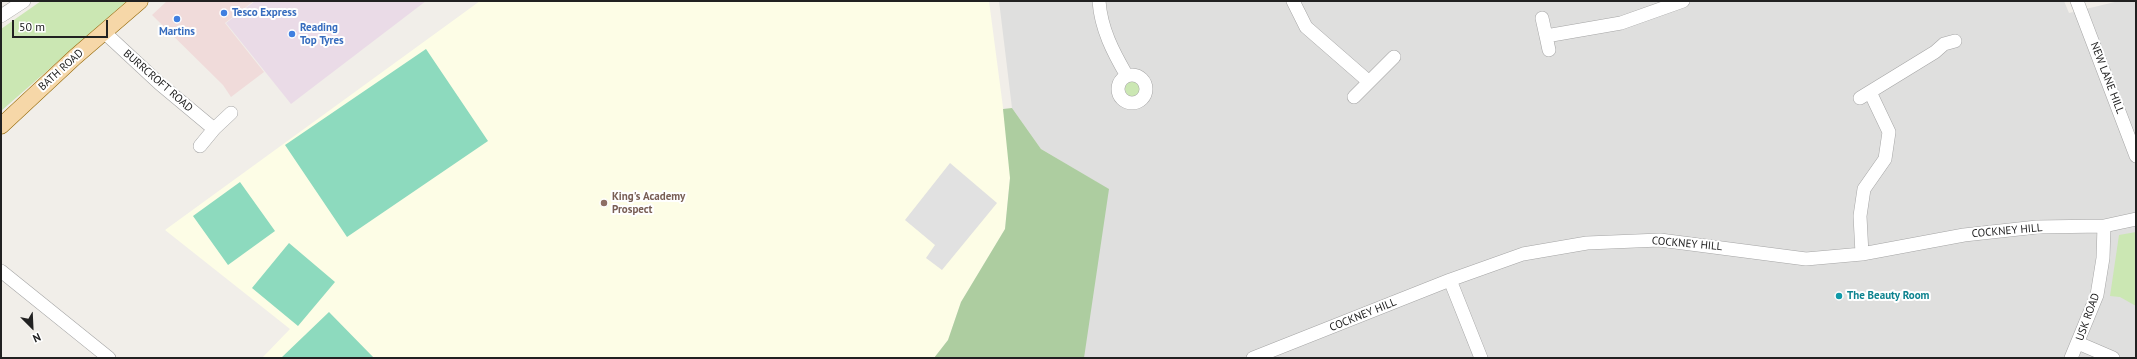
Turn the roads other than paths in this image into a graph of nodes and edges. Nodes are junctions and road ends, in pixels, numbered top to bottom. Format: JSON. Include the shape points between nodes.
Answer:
{"nodes":[{"id":1,"x":24,"y":1,"type":"edge"},
{"id":2,"x":140,"y":1,"type":"edge"},
{"id":3,"x":1099,"y":1,"type":"edge"},
{"id":4,"x":1293,"y":1,"type":"edge"},
{"id":5,"x":1683,"y":1,"type":"edge"},
{"id":6,"x":2077,"y":1,"type":"edge"},
{"id":7,"x":1,"y":16,"type":"edge"},
{"id":8,"x":1542,"y":18,"type":"dead end"},
{"id":9,"x":104,"y":32,"type":"junction"},
{"id":10,"x":1546,"y":36,"type":"junction"},
{"id":11,"x":1955,"y":41,"type":"dead end"},
{"id":12,"x":1549,"y":50,"type":"dead end"},
{"id":13,"x":1394,"y":57,"type":"dead end"},
{"id":14,"x":1127,"y":76,"type":"dead end"},
{"id":15,"x":1368,"y":81,"type":"junction"},
{"id":16,"x":1354,"y":97,"type":"dead end"},
{"id":17,"x":231,"y":114,"type":"dead end"},
{"id":18,"x":1,"y":126,"type":"edge"},
{"id":19,"x":214,"y":129,"type":"junction"},
{"id":20,"x":200,"y":146,"type":"dead end"},
{"id":21,"x":2136,"y":156,"type":"edge"},
{"id":22,"x":2136,"y":219,"type":"edge"},
{"id":23,"x":2104,"y":226,"type":"junction"},
{"id":24,"x":1862,"y":254,"type":"junction"},
{"id":25,"x":1,"y":271,"type":"edge"},
{"id":26,"x":1450,"y":280,"type":"junction"},
{"id":27,"x":2078,"y":343,"type":"junction"},
{"id":28,"x":109,"y":358,"type":"edge"},
{"id":29,"x":1253,"y":358,"type":"edge"},
{"id":30,"x":1481,"y":358,"type":"edge"},
{"id":31,"x":2071,"y":358,"type":"edge"},
{"id":32,"x":2113,"y":358,"type":"edge"}],
"edges":[{"from":1,"to":7,"type":"street"},
{"from":2,"to":9,"type":"main road","name":"BATH ROAD"},
{"from":3,"to":14,"type":"street","via":[[1112,51]]},
{"from":4,"to":15,"type":"street","via":[[1306,27]]},
{"from":5,"to":10,"type":"street","via":[[1621,23]]},
{"from":6,"to":21,"type":"street","name":"NEW LANE HILL"},
{"from":8,"to":10,"type":"street"},
{"from":9,"to":18,"type":"main road","name":"BATH ROAD"},
{"from":9,"to":19,"type":"street","name":"BURRCROFT ROAD"},
{"from":10,"to":12,"type":"street"},
{"from":11,"to":24,"type":"street","via":[[1944,44],[1865,95],[1889,132],[1885,159],[1864,189],[1860,216]]},
{"from":13,"to":15,"type":"street"},
{"from":15,"to":16,"type":"street"},
{"from":17,"to":19,"type":"street"},
{"from":19,"to":20,"type":"street"},
{"from":22,"to":23,"type":"street","name":"COCKNEY HILL"},
{"from":23,"to":24,"type":"street","name":"COCKNEY HILL","via":[[2037,227],[1964,235]]},
{"from":23,"to":27,"type":"street","name":"USK ROAD","via":[[2103,258],[2097,295]]},
{"from":24,"to":26,"type":"street","name":"COCKNEY HILL","via":[[1806,259],[1660,240],[1587,243],[1523,254]]},
{"from":25,"to":28,"type":"street"},
{"from":26,"to":29,"type":"street","name":"COCKNEY HILL"},
{"from":26,"to":30,"type":"street"},
{"from":27,"to":31,"type":"street","name":"USK ROAD"},
{"from":27,"to":32,"type":"street"}]}
